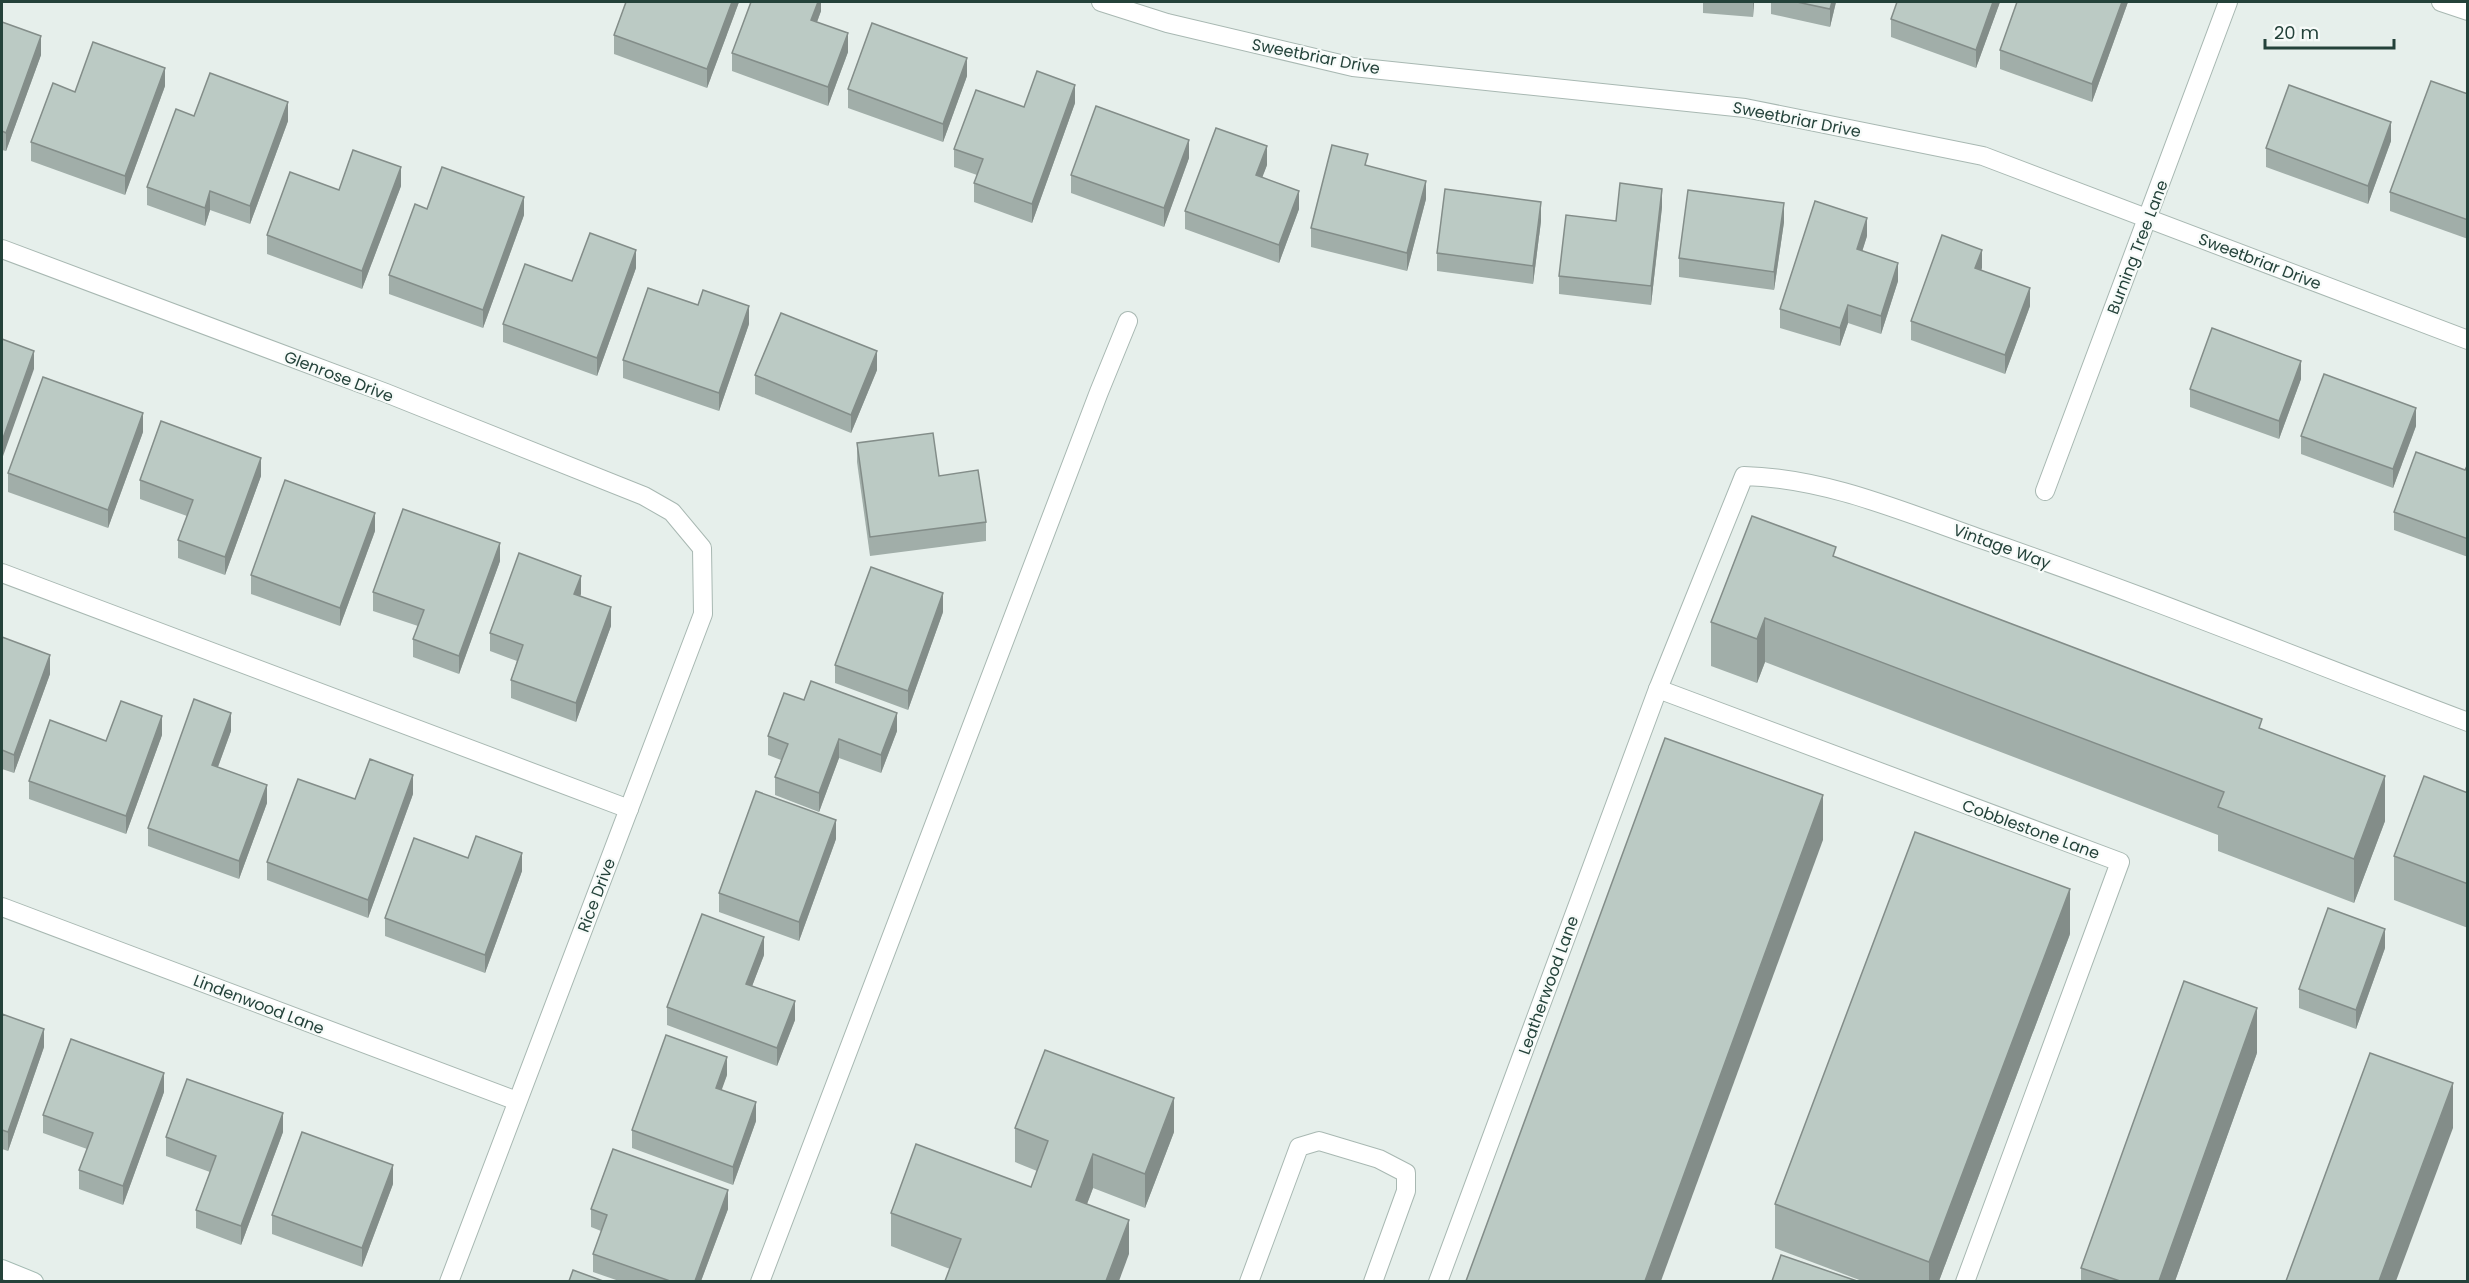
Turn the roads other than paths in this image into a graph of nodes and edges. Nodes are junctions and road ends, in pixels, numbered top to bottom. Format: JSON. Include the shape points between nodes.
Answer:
{"nodes":[{"id":1,"x":1101,"y":2,"type":"edge"},
{"id":2,"x":2228,"y":2,"type":"edge"},
{"id":3,"x":2441,"y":2,"type":"edge"},
{"id":4,"x":2468,"y":11,"type":"edge"},
{"id":5,"x":2148,"y":218,"type":"junction"},
{"id":6,"x":2,"y":249,"type":"edge"},
{"id":7,"x":1128,"y":321,"type":"dead end"},
{"id":8,"x":2468,"y":340,"type":"edge"},
{"id":9,"x":2045,"y":491,"type":"dead end"},
{"id":10,"x":672,"y":512,"type":"joint"},
{"id":11,"x":2,"y":573,"type":"edge"},
{"id":12,"x":1658,"y":689,"type":"junction"},
{"id":13,"x":2468,"y":722,"type":"edge"},
{"id":14,"x":629,"y":808,"type":"junction"},
{"id":15,"x":2,"y":908,"type":"edge"},
{"id":16,"x":517,"y":1101,"type":"junction"},
{"id":17,"x":2,"y":1269,"type":"edge"},
{"id":18,"x":34,"y":1281,"type":"edge"},
{"id":19,"x":449,"y":1281,"type":"edge"},
{"id":20,"x":760,"y":1281,"type":"edge"},
{"id":21,"x":1249,"y":1281,"type":"edge"},
{"id":22,"x":1373,"y":1281,"type":"edge"},
{"id":23,"x":1438,"y":1281,"type":"edge"},
{"id":24,"x":1965,"y":1281,"type":"edge"}],
"edges":[{"from":1,"to":5,"type":"street","name":"Sweetbriar Drive","via":[[1167,23],[1353,67],[1745,108],[1983,156]]},
{"from":2,"to":5,"type":"street","name":"Burning Tree Lane"},
{"from":3,"to":4,"type":"street"},
{"from":5,"to":8,"type":"street","name":"Sweetbriar Drive"},
{"from":5,"to":9,"type":"street","name":"Burning Tree Lane"},
{"from":6,"to":10,"type":"street","name":"Glenrose Drive","via":[[386,393],[644,496]]},
{"from":7,"to":20,"type":"street"},
{"from":10,"to":14,"type":"street","name":"Rice Drive","via":[[702,548],[703,614]]},
{"from":11,"to":14,"type":"street"},
{"from":12,"to":13,"type":"street","name":"Vintage Way","via":[[1744,476],[1774,477],[1855,495],[2029,555]]},
{"from":12,"to":23,"type":"street","name":"Leatherwood Lane"},
{"from":12,"to":24,"type":"street","name":"Cobblestone Lane","via":[[2120,862]]},
{"from":14,"to":16,"type":"street","name":"Rice Drive"},
{"from":15,"to":16,"type":"street","name":"Lindenwood Lane"},
{"from":16,"to":19,"type":"street","name":"Rice Drive"},
{"from":17,"to":18,"type":"street"},
{"from":21,"to":22,"type":"street","via":[[1299,1147],[1319,1141],[1379,1159],[1406,1173],[1406,1191]]}]}
